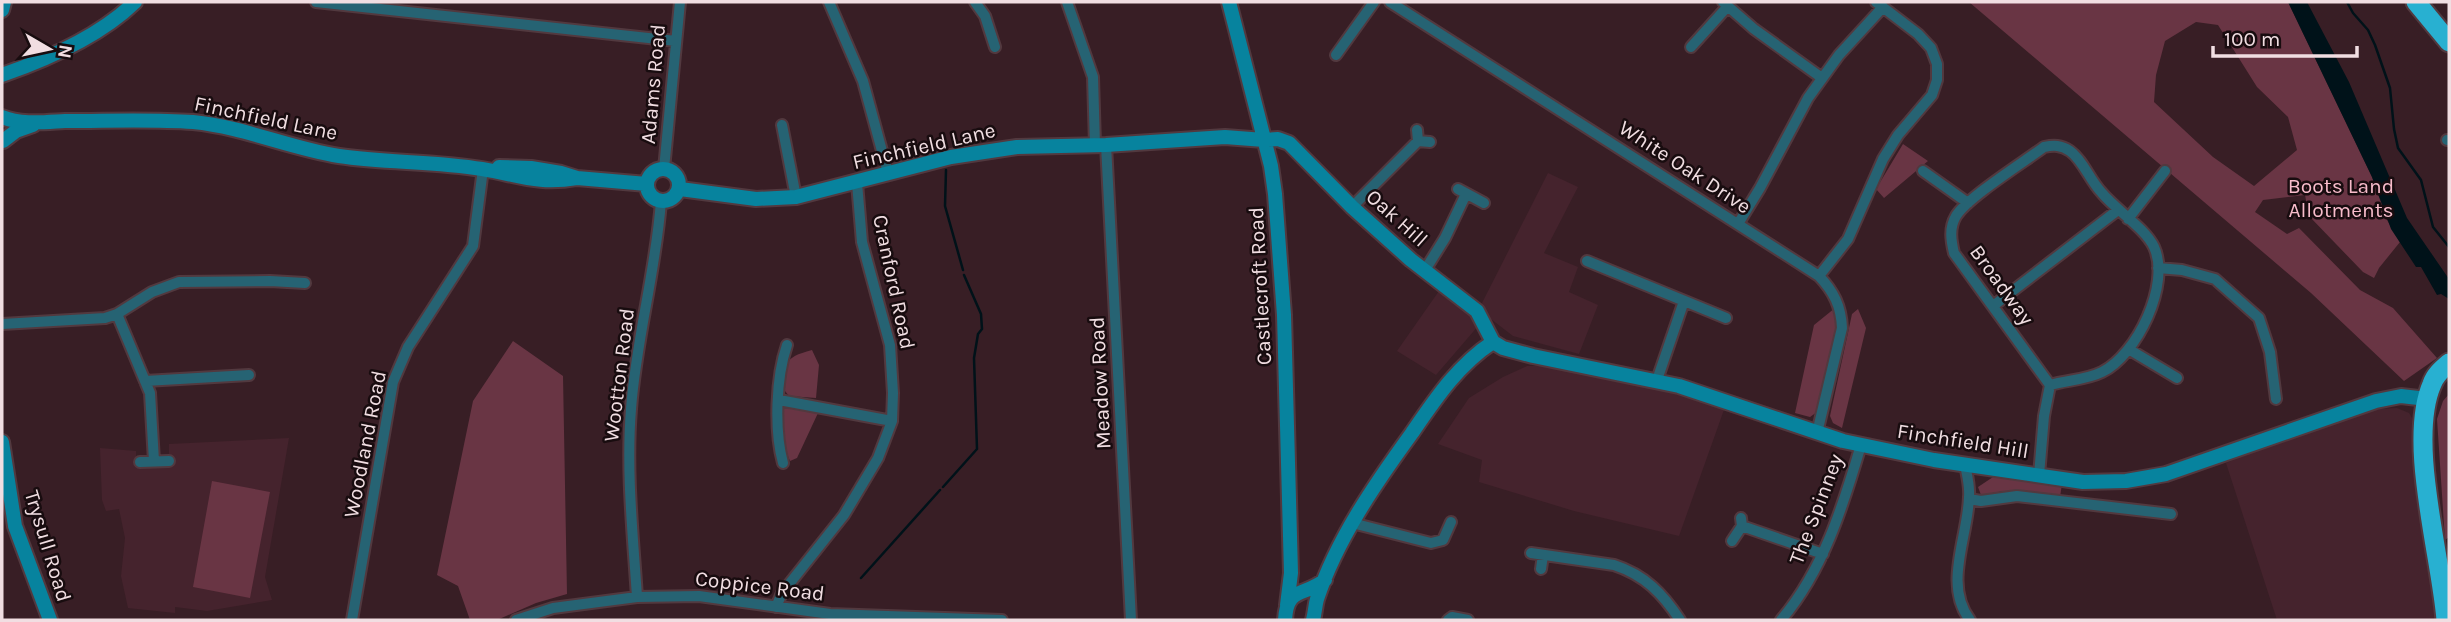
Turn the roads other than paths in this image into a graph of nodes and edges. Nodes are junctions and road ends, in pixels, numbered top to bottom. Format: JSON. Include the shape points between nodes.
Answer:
{"nodes":[{"id":1,"x":4,"y":2,"type":"edge"},
{"id":2,"x":135,"y":2,"type":"edge"},
{"id":3,"x":316,"y":2,"type":"edge"},
{"id":4,"x":680,"y":2,"type":"edge"},
{"id":5,"x":830,"y":2,"type":"edge"},
{"id":6,"x":975,"y":2,"type":"edge"},
{"id":7,"x":1067,"y":2,"type":"edge"},
{"id":8,"x":1229,"y":2,"type":"edge"},
{"id":9,"x":1374,"y":2,"type":"edge"},
{"id":10,"x":1392,"y":2,"type":"edge"},
{"id":11,"x":2416,"y":2,"type":"edge"},
{"id":12,"x":1725,"y":4,"type":"edge"},
{"id":13,"x":1880,"y":4,"type":"edge"},
{"id":14,"x":2,"y":10,"type":"edge"},
{"id":15,"x":676,"y":41,"type":"junction"},
{"id":16,"x":2449,"y":42,"type":"edge"},
{"id":17,"x":995,"y":47,"type":"dead end"},
{"id":18,"x":1690,"y":47,"type":"dead end"},
{"id":19,"x":1336,"y":55,"type":"dead end"},
{"id":20,"x":2,"y":75,"type":"edge"},
{"id":21,"x":1822,"y":78,"type":"junction"},
{"id":22,"x":3,"y":118,"type":"edge"},
{"id":23,"x":41,"y":122,"type":"junction"},
{"id":24,"x":782,"y":125,"type":"dead end"},
{"id":25,"x":1264,"y":141,"type":"junction"},
{"id":26,"x":3,"y":142,"type":"edge"},
{"id":27,"x":1430,"y":142,"type":"dead end"},
{"id":28,"x":1100,"y":145,"type":"junction"},
{"id":29,"x":483,"y":169,"type":"junction"},
{"id":30,"x":664,"y":169,"type":"junction"},
{"id":31,"x":1923,"y":171,"type":"dead end"},
{"id":32,"x":2165,"y":172,"type":"dead end"},
{"id":33,"x":888,"y":173,"type":"junction"},
{"id":34,"x":857,"y":183,"type":"junction"},
{"id":35,"x":647,"y":184,"type":"junction"},
{"id":36,"x":680,"y":190,"type":"junction"},
{"id":37,"x":796,"y":197,"type":"junction"},
{"id":38,"x":661,"y":201,"type":"junction"},
{"id":39,"x":1484,"y":202,"type":"dead end"},
{"id":40,"x":1968,"y":203,"type":"junction"},
{"id":41,"x":1352,"y":207,"type":"junction"},
{"id":42,"x":2118,"y":210,"type":"junction"},
{"id":43,"x":2127,"y":219,"type":"junction"},
{"id":44,"x":1738,"y":224,"type":"junction"},
{"id":45,"x":1587,"y":261,"type":"dead end"},
{"id":46,"x":2158,"y":268,"type":"junction"},
{"id":47,"x":1425,"y":270,"type":"junction"},
{"id":48,"x":1819,"y":276,"type":"junction"},
{"id":49,"x":305,"y":283,"type":"dead end"},
{"id":50,"x":1684,"y":301,"type":"junction"},
{"id":51,"x":1993,"y":306,"type":"junction"},
{"id":52,"x":117,"y":314,"type":"junction"},
{"id":53,"x":1726,"y":318,"type":"dead end"},
{"id":54,"x":2,"y":324,"type":"edge"},
{"id":55,"x":1493,"y":342,"type":"junction"},
{"id":56,"x":787,"y":345,"type":"dead end"},
{"id":57,"x":2130,"y":350,"type":"junction"},
{"id":58,"x":2449,"y":363,"type":"edge"},
{"id":59,"x":249,"y":375,"type":"dead end"},
{"id":60,"x":2177,"y":378,"type":"dead end"},
{"id":61,"x":1657,"y":380,"type":"junction"},
{"id":62,"x":145,"y":381,"type":"junction"},
{"id":63,"x":2050,"y":385,"type":"junction"},
{"id":64,"x":2427,"y":398,"type":"junction"},
{"id":65,"x":2276,"y":399,"type":"dead end"},
{"id":66,"x":779,"y":400,"type":"junction"},
{"id":67,"x":891,"y":421,"type":"junction"},
{"id":68,"x":1817,"y":433,"type":"junction"},
{"id":69,"x":2,"y":442,"type":"edge"},
{"id":70,"x":1861,"y":445,"type":"junction"},
{"id":71,"x":154,"y":461,"type":"junction"},
{"id":72,"x":169,"y":461,"type":"dead end"},
{"id":73,"x":140,"y":462,"type":"dead end"},
{"id":74,"x":783,"y":463,"type":"dead end"},
{"id":75,"x":1965,"y":465,"type":"junction"},
{"id":76,"x":2039,"y":475,"type":"junction"},
{"id":77,"x":1969,"y":499,"type":"junction"},
{"id":78,"x":2171,"y":514,"type":"dead end"},
{"id":79,"x":1451,"y":522,"type":"dead end"},
{"id":80,"x":1352,"y":523,"type":"junction"},
{"id":81,"x":8,"y":526,"type":"edge"},
{"id":82,"x":1732,"y":541,"type":"dead end"},
{"id":83,"x":1531,"y":553,"type":"dead end"},
{"id":84,"x":1823,"y":554,"type":"junction"},
{"id":85,"x":1543,"y":555,"type":"junction"},
{"id":86,"x":1541,"y":569,"type":"dead end"},
{"id":87,"x":1291,"y":573,"type":"junction"},
{"id":88,"x":1309,"y":594,"type":"junction"},
{"id":89,"x":637,"y":597,"type":"junction"},
{"id":90,"x":2447,"y":597,"type":"edge"},
{"id":91,"x":776,"y":607,"type":"junction"},
{"id":92,"x":1286,"y":613,"type":"edge"},
{"id":93,"x":815,"y":616,"type":"edge"},
{"id":94,"x":50,"y":620,"type":"edge"},
{"id":95,"x":352,"y":620,"type":"edge"},
{"id":96,"x":516,"y":620,"type":"edge"},
{"id":97,"x":1002,"y":620,"type":"edge"},
{"id":98,"x":1131,"y":620,"type":"edge"},
{"id":99,"x":1313,"y":620,"type":"edge"},
{"id":100,"x":1448,"y":620,"type":"edge"},
{"id":101,"x":1468,"y":620,"type":"edge"},
{"id":102,"x":1680,"y":620,"type":"edge"},
{"id":103,"x":1781,"y":620,"type":"edge"},
{"id":104,"x":1970,"y":620,"type":"edge"},
{"id":105,"x":2446,"y":620,"type":"edge"}],
"edges":[{"from":1,"to":14,"type":"street"},
{"from":2,"to":20,"type":"street","via":[[84,38]]},
{"from":3,"to":15,"type":"street"},
{"from":4,"to":15,"type":"street","name":"Adams Road"},
{"from":5,"to":33,"type":"street","via":[[863,81]]},
{"from":6,"to":17,"type":"street"},
{"from":7,"to":28,"type":"street","name":"Meadow Road","via":[[1093,78]]},
{"from":8,"to":25,"type":"street","name":"Castlecroft Road"},
{"from":9,"to":19,"type":"street"},
{"from":10,"to":44,"type":"street","name":"White Oak Drive"},
{"from":11,"to":16,"type":"highway"},
{"from":12,"to":18,"type":"street"},
{"from":12,"to":21,"type":"street"},
{"from":13,"to":21,"type":"street"},
{"from":13,"to":48,"type":"street","via":[[1931,48],[1937,80],[1932,95],[1883,159],[1848,239]]},
{"from":15,"to":30,"type":"street","name":"Adams Road"},
{"from":21,"to":44,"type":"street"},
{"from":22,"to":23,"type":"street","name":"Finchfield Lane"},
{"from":22,"to":26,"type":"street","via":[[7,132]]},
{"from":23,"to":26,"type":"street","name":"Finchfield Lane","via":[[16,131]]},
{"from":23,"to":29,"type":"street","name":"Finchfield Lane","via":[[196,123],[250,132],[336,156]]},
{"from":24,"to":37,"type":"street"},
{"from":25,"to":28,"type":"street","name":"Finchfield Lane","via":[[1225,137]]},
{"from":25,"to":41,"type":"street","name":"Oak Hill","via":[[1278,139],[1289,144]]},
{"from":25,"to":87,"type":"street","name":"Castlecroft Road","via":[[1282,262]]},
{"from":27,"to":41,"type":"street","via":[[1417,136]]},
{"from":28,"to":33,"type":"street","name":"Finchfield Lane","via":[[978,152]]},
{"from":28,"to":98,"type":"street","name":"Meadow Road"},
{"from":29,"to":35,"type":"street","name":"Finchfield Lane","via":[[533,181],[577,178]]},
{"from":29,"to":95,"type":"street","name":"Woodland Road","via":[[473,246],[408,347],[393,382]]},
{"from":30,"to":35,"type":"street","via":[[656,171]]},
{"from":30,"to":36,"type":"street","via":[[676,175]]},
{"from":31,"to":40,"type":"street"},
{"from":32,"to":43,"type":"street"},
{"from":33,"to":34,"type":"street","name":"Finchfield Lane"},
{"from":34,"to":37,"type":"street","name":"Finchfield Lane"},
{"from":34,"to":67,"type":"street","name":"Cranford Road","via":[[862,242],[890,345]]},
{"from":35,"to":38,"type":"street","via":[[651,195]]},
{"from":36,"to":37,"type":"street","name":"Finchfield Lane","via":[[756,199]]},
{"from":36,"to":38,"type":"street"},
{"from":38,"to":89,"type":"street","name":"Wootton Road","via":[[630,419]]},
{"from":39,"to":47,"type":"street","via":[[1462,191],[1445,238]]},
{"from":40,"to":42,"type":"street","name":"Broadway","via":[[2044,147],[2060,146],[2073,153]]},
{"from":40,"to":51,"type":"street","name":"Broadway","via":[[1956,216],[1950,237],[1954,253]]},
{"from":41,"to":47,"type":"street","name":"Oak Hill"},
{"from":42,"to":43,"type":"street","name":"Broadway"},
{"from":42,"to":51,"type":"street"},
{"from":43,"to":46,"type":"street","name":"Broadway","via":[[2154,247]]},
{"from":44,"to":48,"type":"street","name":"White Oak Drive"},
{"from":45,"to":50,"type":"street"},
{"from":46,"to":57,"type":"street","via":[[2156,291]]},
{"from":46,"to":65,"type":"street","via":[[2215,279],[2259,318],[2270,352]]},
{"from":47,"to":55,"type":"street","name":"Oak Hill","via":[[1477,311]]},
{"from":48,"to":68,"type":"street","name":"White Oak Drive","via":[[1834,293],[1842,328]]},
{"from":49,"to":52,"type":"street","via":[[178,282]]},
{"from":50,"to":53,"type":"street"},
{"from":50,"to":61,"type":"street"},
{"from":51,"to":63,"type":"street","name":"Broadway"},
{"from":52,"to":54,"type":"street","via":[[94,320]]},
{"from":52,"to":62,"type":"street"},
{"from":55,"to":61,"type":"street","name":"Finchfield Hill","via":[[1533,356]]},
{"from":55,"to":80,"type":"street","via":[[1452,376]]},
{"from":56,"to":66,"type":"street"},
{"from":57,"to":60,"type":"street"},
{"from":57,"to":63,"type":"street","via":[[2104,372]]},
{"from":58,"to":64,"type":"highway","via":[[2436,376]]},
{"from":59,"to":62,"type":"street"},
{"from":61,"to":68,"type":"street","name":"Finchfield Hill"},
{"from":62,"to":71,"type":"street","via":[[151,400]]},
{"from":63,"to":76,"type":"street"},
{"from":64,"to":76,"type":"street","name":"Finchfield Hill","via":[[2401,396],[2376,401],[2166,474],[2099,482]]},
{"from":64,"to":90,"type":"highway","via":[[2422,426],[2424,471]]},
{"from":66,"to":67,"type":"street"},
{"from":66,"to":74,"type":"street"},
{"from":67,"to":91,"type":"street","name":"Cranford Road","via":[[878,458],[844,515]]},
{"from":68,"to":70,"type":"street","name":"Finchfield Hill"},
{"from":69,"to":81,"type":"street","name":"Trysull Road"},
{"from":70,"to":75,"type":"street","name":"Finchfield Hill"},
{"from":70,"to":84,"type":"street","name":"The Spinney"},
{"from":71,"to":72,"type":"street"},
{"from":71,"to":73,"type":"street"},
{"from":75,"to":76,"type":"street","name":"Finchfield Hill"},
{"from":75,"to":77,"type":"street"},
{"from":77,"to":78,"type":"street","via":[[2017,496]]},
{"from":77,"to":104,"type":"street","via":[[1957,588]]},
{"from":79,"to":80,"type":"street","via":[[1443,540],[1431,543]]},
{"from":80,"to":88,"type":"street","via":[[1326,579]]},
{"from":81,"to":94,"type":"street","name":"Trysull Road"},
{"from":82,"to":84,"type":"street","via":[[1742,522]]},
{"from":83,"to":85,"type":"street"},
{"from":84,"to":103,"type":"street","name":"The Spinney"},
{"from":85,"to":86,"type":"street"},
{"from":85,"to":102,"type":"street","via":[[1627,569],[1654,586]]},
{"from":87,"to":88,"type":"street"},
{"from":87,"to":92,"type":"street","name":"Castlecroft Road"},
{"from":88,"to":92,"type":"street","via":[[1296,593]]},
{"from":88,"to":99,"type":"street"},
{"from":89,"to":91,"type":"street","name":"Coppice Road","via":[[698,596]]},
{"from":89,"to":96,"type":"street","name":"Coppice Road","via":[[553,608]]},
{"from":90,"to":105,"type":"highway"},
{"from":91,"to":93,"type":"street","name":"Coppice Road"},
{"from":93,"to":97,"type":"street","name":"Coppice Road"},
{"from":100,"to":101,"type":"street"}]}
